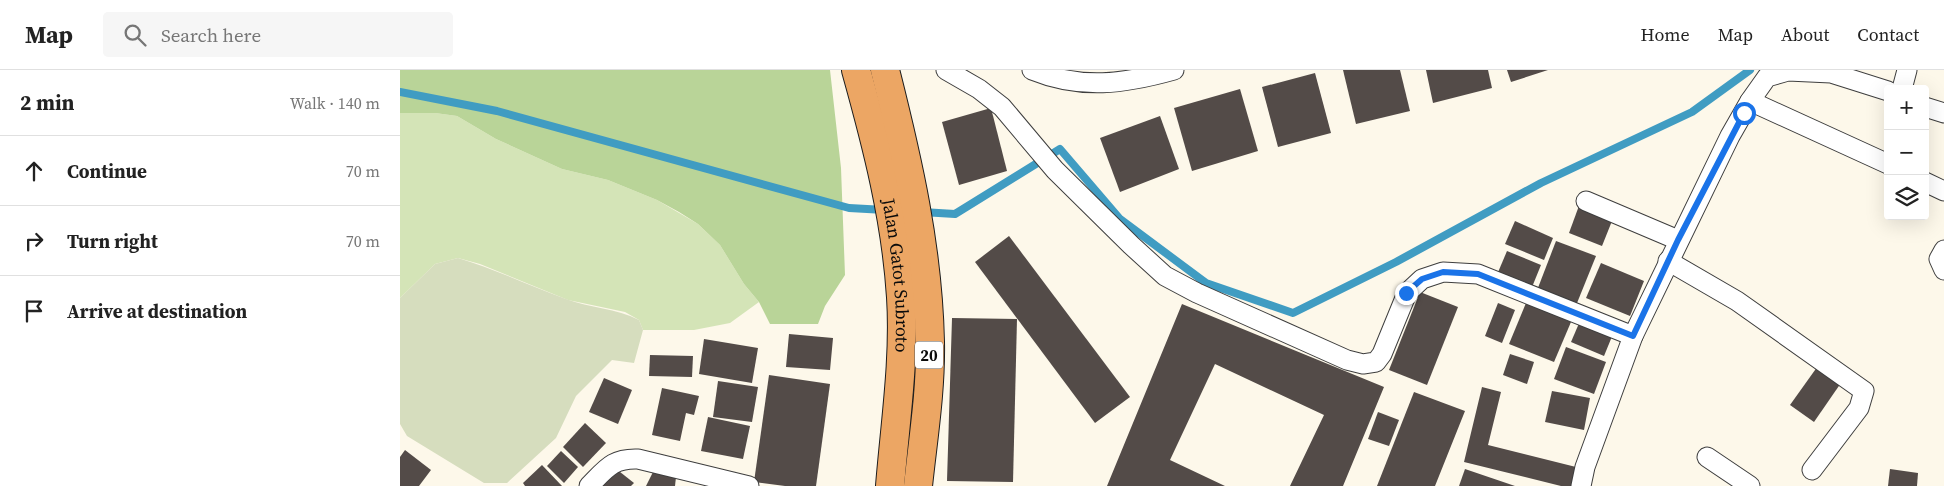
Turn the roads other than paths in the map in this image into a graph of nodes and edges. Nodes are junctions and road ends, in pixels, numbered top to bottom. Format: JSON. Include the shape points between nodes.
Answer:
{"nodes":[{"id":1,"x":856,"y":70,"type":"edge"},
{"id":2,"x":885,"y":70,"type":"edge"},
{"id":3,"x":946,"y":70,"type":"edge"},
{"id":4,"x":1032,"y":70,"type":"edge"},
{"id":5,"x":1174,"y":70,"type":"edge"},
{"id":6,"x":1906,"y":70,"type":"edge"},
{"id":7,"x":1903,"y":85,"type":"edge"},
{"id":8,"x":1884,"y":89,"type":"edge"},
{"id":9,"x":1747,"y":107,"type":"junction"},
{"id":10,"x":1929,"y":108,"type":"edge"},
{"id":11,"x":1944,"y":114,"type":"edge"},
{"id":12,"x":1884,"y":162,"type":"edge"},
{"id":13,"x":1929,"y":184,"type":"edge"},
{"id":14,"x":1944,"y":192,"type":"edge"},
{"id":15,"x":1586,"y":201,"type":"dead end"},
{"id":16,"x":1678,"y":240,"type":"junction"},
{"id":17,"x":1944,"y":250,"type":"edge"},
{"id":18,"x":1668,"y":261,"type":"junction"},
{"id":19,"x":1944,"y":270,"type":"edge"},
{"id":20,"x":1633,"y":336,"type":"junction"},
{"id":21,"x":1707,"y":457,"type":"dead end"},
{"id":22,"x":1812,"y":470,"type":"dead end"},
{"id":23,"x":589,"y":486,"type":"edge"},
{"id":24,"x":749,"y":486,"type":"edge"},
{"id":25,"x":890,"y":486,"type":"edge"},
{"id":26,"x":918,"y":486,"type":"edge"},
{"id":27,"x":1582,"y":486,"type":"edge"},
{"id":28,"x":1750,"y":486,"type":"edge"}],
"edges":[{"from":1,"to":25,"type":"highway","name":"Jalan Gatot Subroto","number":"20","via":[[887,187],[901,298],[901,344]]},
{"from":2,"to":26,"type":"highway","name":"Jalan Gatot Subroto","number":"20","via":[[921,224],[930,344]]},
{"from":3,"to":20,"type":"street","via":[[1002,107],[1055,170],[1165,276],[1347,360],[1363,364],[1376,362],[1406,293],[1422,279],[1443,272],[1478,274]]},
{"from":4,"to":5,"type":"street","via":[[1068,81],[1097,85]]},
{"from":6,"to":7,"type":"street"},
{"from":8,"to":9,"type":"street","via":[[1832,73],[1788,70],[1767,77]]},
{"from":9,"to":12,"type":"street"},
{"from":9,"to":16,"type":"street"},
{"from":10,"to":11,"type":"street"},
{"from":13,"to":14,"type":"street"},
{"from":15,"to":16,"type":"street"},
{"from":16,"to":18,"type":"street"},
{"from":17,"to":19,"type":"street","via":[[1939,259]]},
{"from":18,"to":20,"type":"street"},
{"from":18,"to":22,"type":"street","via":[[1737,301],[1864,391],[1860,408]]},
{"from":20,"to":27,"type":"street","via":[[1585,467]]},
{"from":21,"to":28,"type":"street"},
{"from":23,"to":24,"type":"street","via":[[612,463],[638,459]]}]}
